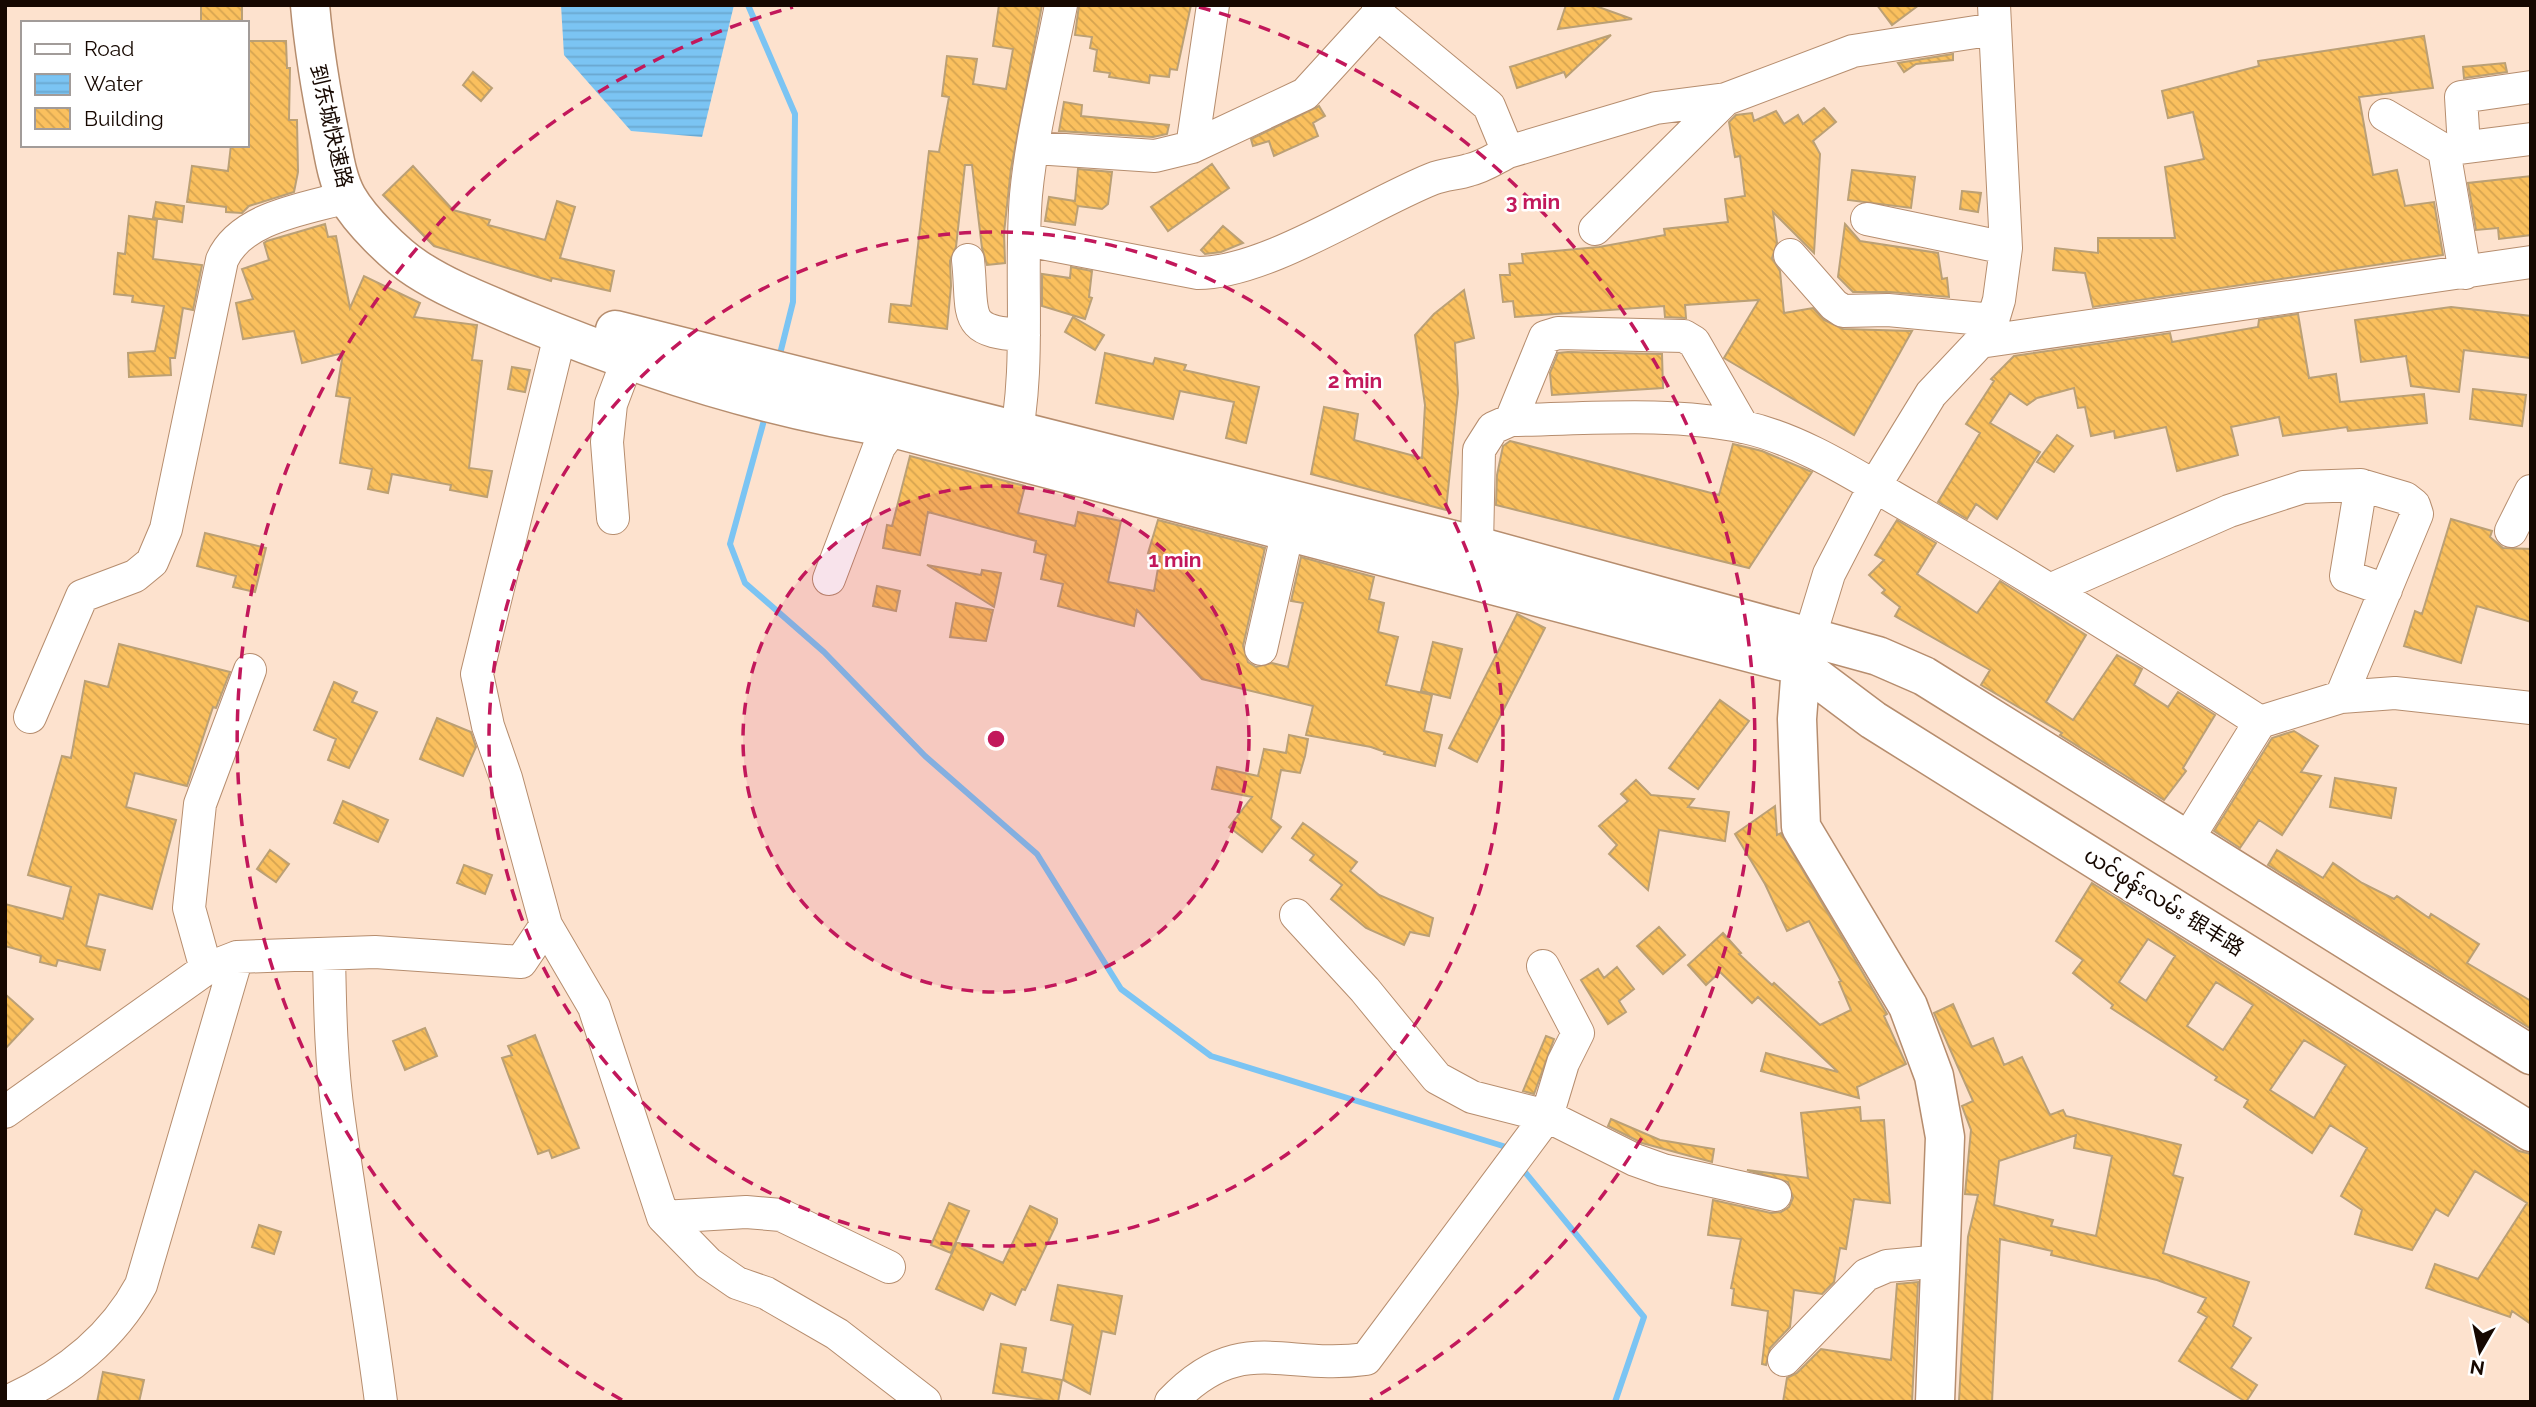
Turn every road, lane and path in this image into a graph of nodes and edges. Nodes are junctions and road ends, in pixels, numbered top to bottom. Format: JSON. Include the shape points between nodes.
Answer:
{"nodes":[{"id":1,"x":310,"y":5,"type":"edge"},
{"id":2,"x":1061,"y":5,"type":"edge"},
{"id":3,"x":1213,"y":5,"type":"edge"},
{"id":4,"x":1378,"y":9,"type":"edge"},
{"id":5,"x":1995,"y":17,"type":"edge"},
{"id":6,"x":2531,"y":87,"type":"edge"},
{"id":7,"x":1726,"y":99,"type":"junction"},
{"id":8,"x":2385,"y":114,"type":"dead end"},
{"id":9,"x":2531,"y":139,"type":"edge"},
{"id":10,"x":1192,"y":147,"type":"junction"},
{"id":11,"x":1035,"y":148,"type":"junction"},
{"id":12,"x":2454,"y":148,"type":"junction"},
{"id":13,"x":1508,"y":152,"type":"junction"},
{"id":14,"x":347,"y":197,"type":"junction"},
{"id":15,"x":1867,"y":219,"type":"dead end"},
{"id":16,"x":1595,"y":229,"type":"dead end"},
{"id":17,"x":1026,"y":240,"type":"junction"},
{"id":18,"x":2006,"y":248,"type":"junction"},
{"id":19,"x":1790,"y":255,"type":"dead end"},
{"id":20,"x":968,"y":260,"type":"dead end"},
{"id":21,"x":2526,"y":266,"type":"edge"},
{"id":22,"x":2465,"y":273,"type":"junction"},
{"id":23,"x":484,"y":303,"type":"junction"},
{"id":24,"x":1986,"y":331,"type":"junction"},
{"id":25,"x":560,"y":335,"type":"junction"},
{"id":26,"x":1024,"y":335,"type":"junction"},
{"id":27,"x":628,"y":359,"type":"junction"},
{"id":28,"x":746,"y":380,"type":"junction"},
{"id":29,"x":832,"y":402,"type":"junction"},
{"id":30,"x":1511,"y":420,"type":"junction"},
{"id":31,"x":1743,"y":427,"type":"junction"},
{"id":32,"x":893,"y":428,"type":"junction"},
{"id":33,"x":1015,"y":444,"type":"junction"},
{"id":34,"x":2361,"y":485,"type":"junction"},
{"id":35,"x":1874,"y":486,"type":"junction"},
{"id":36,"x":2531,"y":491,"type":"edge"},
{"id":37,"x":613,"y":517,"type":"dead end"},
{"id":38,"x":1288,"y":530,"type":"junction"},
{"id":39,"x":2511,"y":531,"type":"dead end"},
{"id":40,"x":1476,"y":546,"type":"junction"},
{"id":41,"x":829,"y":579,"type":"dead end"},
{"id":42,"x":2052,"y":589,"type":"junction"},
{"id":43,"x":2386,"y":590,"type":"junction"},
{"id":44,"x":1261,"y":649,"type":"dead end"},
{"id":45,"x":1806,"y":651,"type":"junction"},
{"id":46,"x":250,"y":670,"type":"dead end"},
{"id":47,"x":2341,"y":697,"type":"junction"},
{"id":48,"x":2531,"y":708,"type":"edge"},
{"id":49,"x":30,"y":718,"type":"dead end"},
{"id":50,"x":2260,"y":722,"type":"junction"},
{"id":51,"x":2187,"y":840,"type":"junction"},
{"id":52,"x":1296,"y":915,"type":"dead end"},
{"id":53,"x":546,"y":925,"type":"junction"},
{"id":54,"x":329,"y":954,"type":"junction"},
{"id":55,"x":237,"y":957,"type":"junction"},
{"id":56,"x":1543,"y":966,"type":"dead end"},
{"id":57,"x":206,"y":969,"type":"junction"},
{"id":58,"x":2531,"y":1055,"type":"edge"},
{"id":59,"x":5,"y":1112,"type":"edge"},
{"id":60,"x":1547,"y":1116,"type":"junction"},
{"id":61,"x":2531,"y":1132,"type":"edge"},
{"id":62,"x":1775,"y":1195,"type":"dead end"},
{"id":63,"x":663,"y":1217,"type":"junction"},
{"id":64,"x":1942,"y":1261,"type":"junction"},
{"id":65,"x":889,"y":1267,"type":"dead end"},
{"id":66,"x":1784,"y":1360,"type":"dead end"},
{"id":67,"x":11,"y":1399,"type":"dead end"},
{"id":68,"x":381,"y":1402,"type":"edge"},
{"id":69,"x":925,"y":1402,"type":"edge"},
{"id":70,"x":1171,"y":1402,"type":"edge"},
{"id":71,"x":1935,"y":1402,"type":"edge"}],
"edges":[{"from":1,"to":14,"type":"main road","name":"到东城快速路","via":[[316,66],[336,167]]},
{"from":2,"to":11,"type":"street"},
{"from":3,"to":10,"type":"street"},
{"from":4,"to":10,"type":"street","via":[[1305,94]]},
{"from":4,"to":13,"type":"street","via":[[1489,106]]},
{"from":5,"to":7,"type":"street","via":[[1853,51]]},
{"from":5,"to":18,"type":"street"},
{"from":6,"to":12,"type":"street","via":[[2461,97]]},
{"from":7,"to":13,"type":"street","via":[[1656,108]]},
{"from":7,"to":16,"type":"street"},
{"from":8,"to":12,"type":"street"},
{"from":9,"to":12,"type":"street"},
{"from":10,"to":11,"type":"street","via":[[1155,156]]},
{"from":11,"to":17,"type":"street","via":[[1026,195]]},
{"from":12,"to":22,"type":"street"},
{"from":13,"to":17,"type":"street","via":[[1472,170],[1435,178],[1292,245],[1217,273]]},
{"from":14,"to":23,"type":"main road","name":"到东城快速路","via":[[383,241],[415,269]]},
{"from":14,"to":49,"type":"street","via":[[254,226],[229,245],[222,260],[166,529],[152,562],[135,576],[82,596]]},
{"from":15,"to":18,"type":"street"},
{"from":17,"to":26,"type":"street"},
{"from":18,"to":24,"type":"street"},
{"from":19,"to":24,"type":"street","via":[[1843,311],[1888,310]]},
{"from":20,"to":26,"type":"street","via":[[974,318],[980,327],[993,333]]},
{"from":21,"to":22,"type":"street"},
{"from":22,"to":24,"type":"street"},
{"from":23,"to":25,"type":"main road","name":"到东城快速路"},
{"from":23,"to":28,"type":"main road","name":"到东城快速路","via":[[627,332]]},
{"from":24,"to":35,"type":"street","via":[[1931,394]]},
{"from":25,"to":27,"type":"main road","name":"到东城快速路"},
{"from":25,"to":53,"type":"street","via":[[477,674]]},
{"from":26,"to":33,"type":"street"},
{"from":27,"to":28,"type":"main road","name":"到东城快速路"},
{"from":27,"to":37,"type":"street","via":[[611,404],[607,442]]},
{"from":28,"to":29,"type":"main road"},
{"from":29,"to":32,"type":"main road"},
{"from":29,"to":33,"type":"main road"},
{"from":30,"to":31,"type":"street","via":[[1645,418]]},
{"from":30,"to":31,"type":"street","via":[[1545,337],[1558,333],[1684,336],[1694,342]]},
{"from":30,"to":40,"type":"street","via":[[1493,428],[1479,450]]},
{"from":31,"to":35,"type":"street","via":[[1787,440]]},
{"from":32,"to":33,"type":"main road"},
{"from":32,"to":41,"type":"street","via":[[879,447]]},
{"from":33,"to":38,"type":"main road"},
{"from":33,"to":40,"type":"main road"},
{"from":34,"to":42,"type":"street","via":[[2303,487],[2229,511]]},
{"from":34,"to":43,"type":"street","via":[[2346,576]]},
{"from":34,"to":43,"type":"street","via":[[2405,498],[2417,514]]},
{"from":35,"to":42,"type":"street"},
{"from":35,"to":45,"type":"street","via":[[1829,574]]},
{"from":36,"to":39,"type":"street"},
{"from":38,"to":44,"type":"street"},
{"from":38,"to":45,"type":"main road"},
{"from":40,"to":45,"type":"main road"},
{"from":42,"to":50,"type":"street"},
{"from":43,"to":47,"type":"street"},
{"from":45,"to":51,"type":"main road","via":[[1878,656],[1924,676]]},
{"from":45,"to":61,"type":"main road","name":"ယင်ဖုန်းလမ်း 银丰路","via":[[1873,720]]},
{"from":45,"to":64,"type":"main road","via":[[1797,719],[1801,827],[1908,1006],[1934,1076],[1945,1137]]},
{"from":46,"to":57,"type":"street","via":[[200,804],[189,908]]},
{"from":47,"to":48,"type":"street","via":[[2405,694]]},
{"from":47,"to":50,"type":"street"},
{"from":50,"to":51,"type":"street"},
{"from":51,"to":58,"type":"main road"},
{"from":52,"to":60,"type":"street","via":[[1437,1078],[1472,1097]]},
{"from":53,"to":54,"type":"street","via":[[521,962],[375,952]]},
{"from":53,"to":63,"type":"street","via":[[594,1007]]},
{"from":54,"to":55,"type":"street"},
{"from":54,"to":68,"type":"street","via":[[338,1119]]},
{"from":55,"to":57,"type":"street"},
{"from":55,"to":67,"type":"street","via":[[141,1285],[124,1316],[81,1357],[47,1384]]},
{"from":56,"to":60,"type":"street","via":[[1577,1033]]},
{"from":57,"to":59,"type":"street"},
{"from":60,"to":62,"type":"street","via":[[1663,1170]]},
{"from":60,"to":70,"type":"street","via":[[1366,1359],[1258,1357],[1219,1363],[1185,1386]]},
{"from":63,"to":65,"type":"street","via":[[746,1212],[781,1215]]},
{"from":63,"to":69,"type":"street","via":[[708,1263],[737,1283],[766,1293],[837,1334]]},
{"from":64,"to":66,"type":"street","via":[[1887,1266],[1866,1275]]},
{"from":64,"to":71,"type":"main road"}]}
